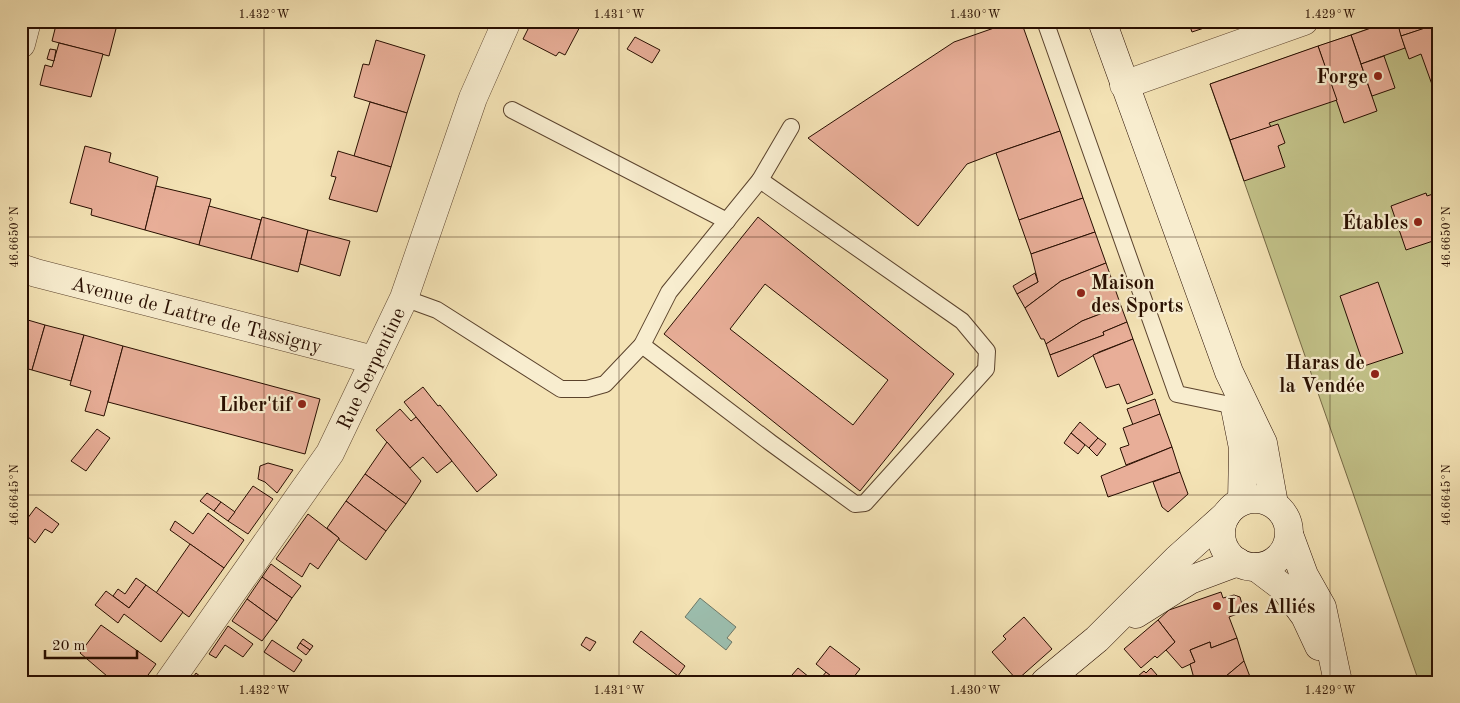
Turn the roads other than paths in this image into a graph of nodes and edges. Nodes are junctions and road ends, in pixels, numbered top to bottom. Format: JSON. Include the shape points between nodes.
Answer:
{"nodes":[{"id":1,"x":27,"y":21,"type":"edge"},
{"id":2,"x":507,"y":21,"type":"edge"},
{"id":3,"x":1045,"y":21,"type":"edge"},
{"id":4,"x":1102,"y":21,"type":"edge"},
{"id":5,"x":1304,"y":21,"type":"edge"},
{"id":6,"x":21,"y":44,"type":"edge"},
{"id":7,"x":1124,"y":85,"type":"junction"},
{"id":8,"x":512,"y":110,"type":"dead end"},
{"id":9,"x":791,"y":127,"type":"dead end"},
{"id":10,"x":760,"y":180,"type":"junction"},
{"id":11,"x":727,"y":221,"type":"junction"},
{"id":12,"x":21,"y":268,"type":"edge"},
{"id":13,"x":404,"y":298,"type":"junction"},
{"id":14,"x":642,"y":344,"type":"junction"},
{"id":15,"x":374,"y":360,"type":"junction"},
{"id":16,"x":1229,"y":372,"type":"junction"},
{"id":17,"x":1235,"y":406,"type":"junction"},
{"id":18,"x":1274,"y":504,"type":"junction"},
{"id":19,"x":1234,"y":508,"type":"junction"},
{"id":20,"x":1290,"y":537,"type":"junction"},
{"id":21,"x":1247,"y":565,"type":"junction"},
{"id":22,"x":1097,"y":639,"type":"junction"},
{"id":23,"x":169,"y":682,"type":"edge"},
{"id":24,"x":1045,"y":682,"type":"edge"},
{"id":25,"x":1337,"y":682,"type":"edge"}],
"edges":[{"from":1,"to":6,"type":"main road"},
{"from":2,"to":13,"type":"main road","name":"Rue Serpentine","via":[[473,98]]},
{"from":3,"to":17,"type":"lane","via":[[1176,394]]},
{"from":4,"to":7,"type":"main road"},
{"from":5,"to":7,"type":"main road"},
{"from":7,"to":16,"type":"main road"},
{"from":8,"to":11,"type":"lane"},
{"from":9,"to":10,"type":"lane"},
{"from":10,"to":11,"type":"lane"},
{"from":10,"to":14,"type":"lane","via":[[962,321],[987,351],[986,369],[865,503],[855,504]]},
{"from":11,"to":14,"type":"lane","via":[[670,292]]},
{"from":12,"to":15,"type":"main road","name":"Avenue de Lattre de Tassigny"},
{"from":13,"to":14,"type":"lane","via":[[437,310],[562,389],[587,389],[605,384]]},
{"from":13,"to":15,"type":"main road","name":"Rue Serpentine"},
{"from":15,"to":23,"type":"main road","name":"Rue Serpentine","via":[[330,453]]},
{"from":16,"to":17,"type":"main road"},
{"from":16,"to":18,"type":"main road","via":[[1262,443]]},
{"from":17,"to":19,"type":"main road","via":[[1243,448]]},
{"from":18,"to":19,"type":"main road","via":[[1253,498]]},
{"from":18,"to":20,"type":"main road","via":[[1285,516]]},
{"from":19,"to":21,"type":"main road","via":[[1222,526],[1221,536],[1230,556]]},
{"from":19,"to":22,"type":"main road","via":[[1176,559]]},
{"from":20,"to":21,"type":"main road","via":[[1278,558],[1265,566]]},
{"from":20,"to":25,"type":"main road","via":[[1304,575],[1322,607]]},
{"from":21,"to":22,"type":"main road","via":[[1190,580]]},
{"from":21,"to":25,"type":"main road","via":[[1285,589],[1305,616]]},
{"from":22,"to":24,"type":"main road"}]}
